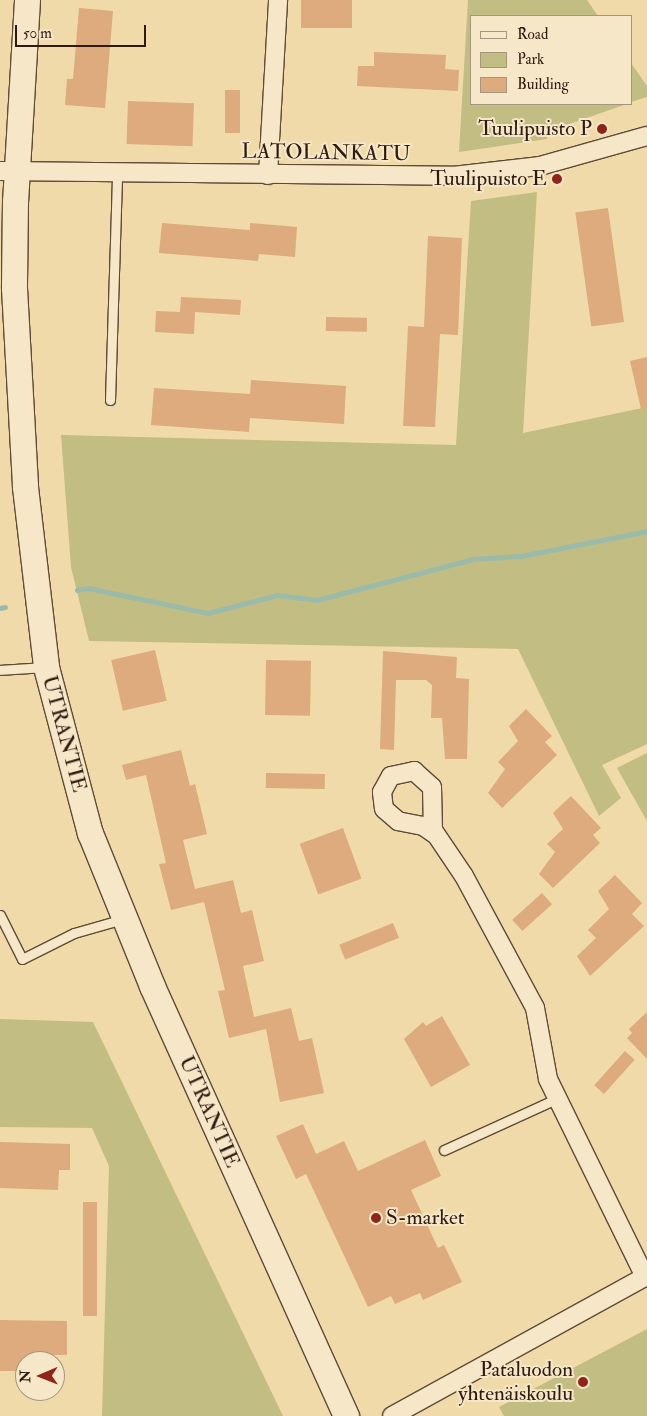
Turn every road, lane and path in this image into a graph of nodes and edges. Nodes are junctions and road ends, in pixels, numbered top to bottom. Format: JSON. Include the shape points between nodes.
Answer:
{"nodes":[{"id":1,"x":27,"y":0,"type":"edge"},
{"id":2,"x":278,"y":0,"type":"edge"},
{"id":3,"x":647,"y":136,"type":"edge"},
{"id":4,"x":8,"y":172,"type":"edge"},
{"id":5,"x":117,"y":174,"type":"junction"},
{"id":6,"x":268,"y":175,"type":"junction"},
{"id":7,"x":110,"y":400,"type":"dead end"},
{"id":8,"x":46,"y":666,"type":"junction"},
{"id":9,"x":0,"y":670,"type":"edge"},
{"id":10,"x":433,"y":803,"type":"junction"},
{"id":11,"x":407,"y":823,"type":"junction"},
{"id":12,"x":436,"y":836,"type":"junction"},
{"id":13,"x":0,"y":916,"type":"edge"},
{"id":14,"x":125,"y":918,"type":"junction"},
{"id":15,"x":556,"y":1099,"type":"junction"},
{"id":16,"x":444,"y":1150,"type":"dead end"},
{"id":17,"x":646,"y":1276,"type":"edge"},
{"id":18,"x":346,"y":1416,"type":"edge"},
{"id":19,"x":392,"y":1416,"type":"edge"}],
"edges":[{"from":1,"to":4,"type":"main road","name":"UTRANTIE"},
{"from":2,"to":6,"type":"street"},
{"from":3,"to":6,"type":"street","name":"LATOLANKATU","via":[[507,171],[393,178]]},
{"from":4,"to":5,"type":"street","name":"LATOLANKATU"},
{"from":4,"to":8,"type":"main road","name":"UTRANTIE","via":[[25,487]]},
{"from":5,"to":6,"type":"street","name":"LATOLANKATU"},
{"from":5,"to":7,"type":"lane"},
{"from":8,"to":9,"type":"lane"},
{"from":8,"to":14,"type":"main road","name":"UTRANTIE","via":[[90,833]]},
{"from":10,"to":11,"type":"street","via":[[424,817]]},
{"from":10,"to":11,"type":"street","via":[[432,787],[421,774],[406,770],[391,776],[381,801],[390,816]]},
{"from":10,"to":12,"type":"street","via":[[430,818]]},
{"from":11,"to":12,"type":"street"},
{"from":12,"to":15,"type":"street","via":[[464,876],[535,1008]]},
{"from":13,"to":14,"type":"lane","via":[[22,959],[74,933]]},
{"from":14,"to":18,"type":"main road","name":"UTRANTIE"},
{"from":15,"to":16,"type":"lane"},
{"from":15,"to":17,"type":"street"},
{"from":17,"to":19,"type":"street"}]}
